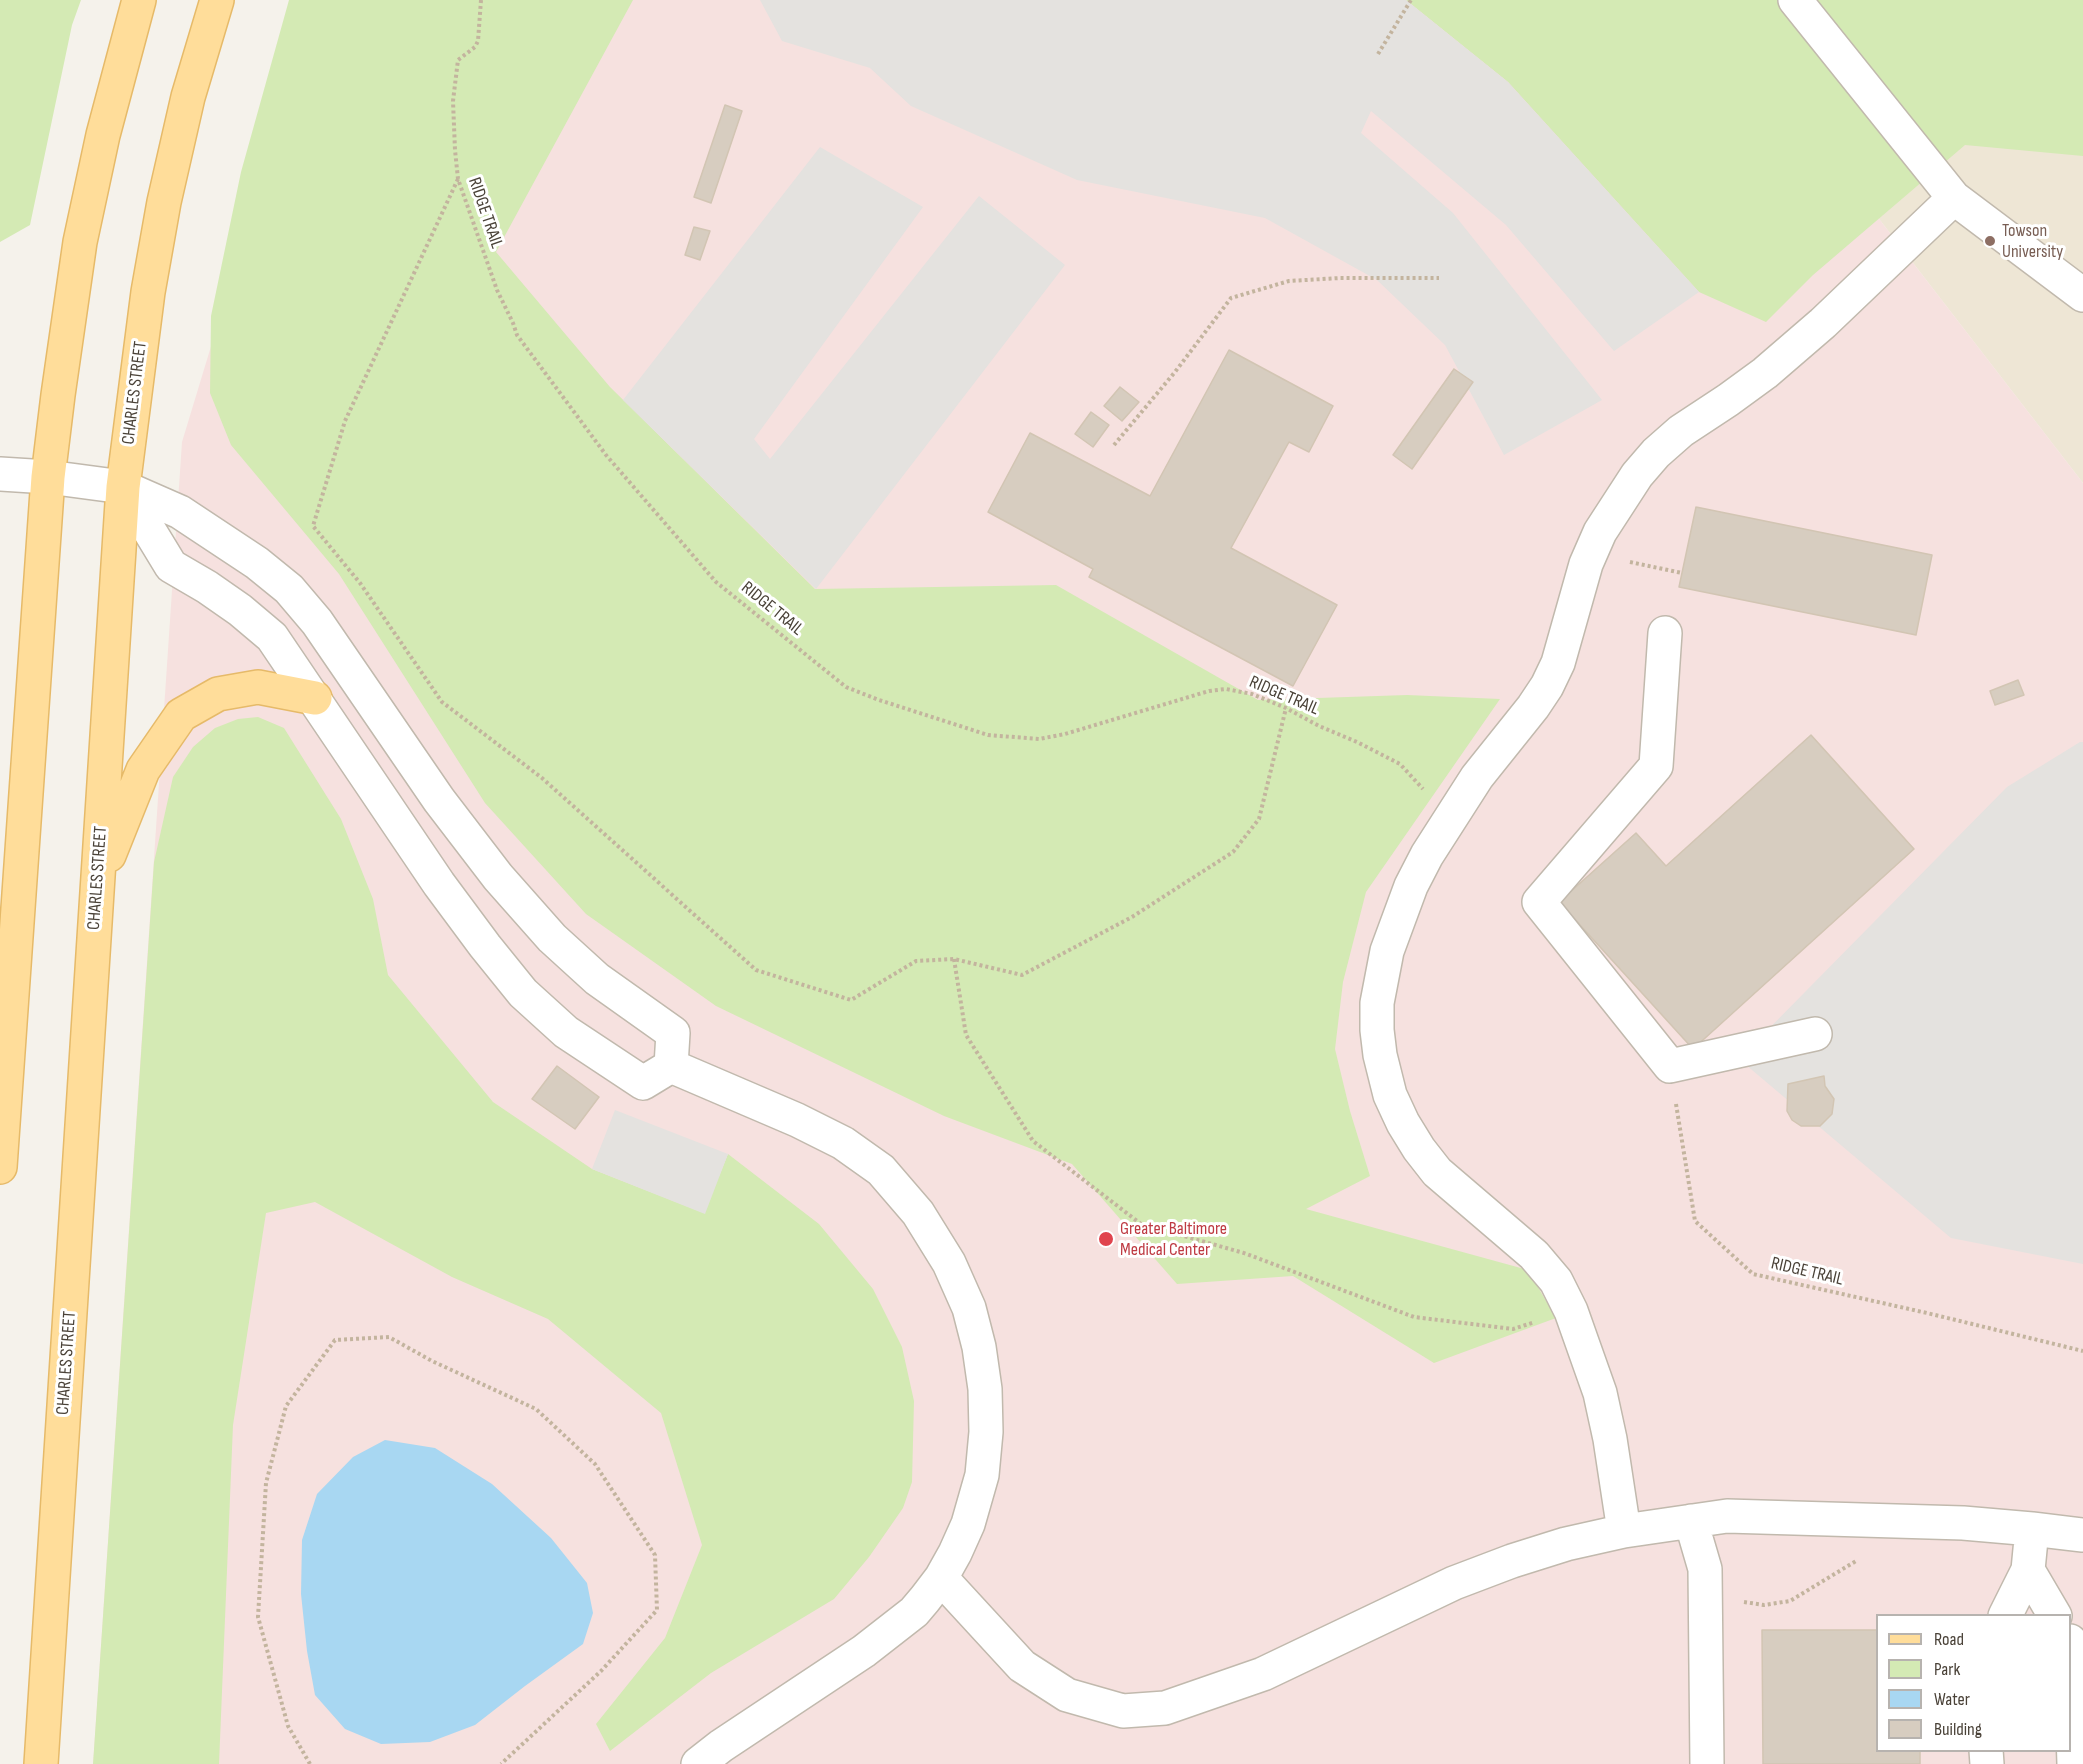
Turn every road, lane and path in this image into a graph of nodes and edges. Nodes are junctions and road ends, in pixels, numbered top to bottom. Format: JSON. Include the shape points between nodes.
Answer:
{"nodes":[{"id":1,"x":139,"y":0,"type":"edge"},
{"id":2,"x":217,"y":0,"type":"edge"},
{"id":3,"x":481,"y":0,"type":"edge"},
{"id":4,"x":1411,"y":0,"type":"edge"},
{"id":5,"x":1795,"y":0,"type":"edge"},
{"id":6,"x":1378,"y":54,"type":"dead end"},
{"id":7,"x":458,"y":179,"type":"junction"},
{"id":8,"x":1954,"y":198,"type":"junction"},
{"id":9,"x":1439,"y":278,"type":"dead end"},
{"id":10,"x":2083,"y":295,"type":"edge"},
{"id":11,"x":1114,"y":445,"type":"dead end"},
{"id":12,"x":0,"y":474,"type":"edge"},
{"id":13,"x":48,"y":477,"type":"junction"},
{"id":14,"x":123,"y":487,"type":"junction"},
{"id":15,"x":1628,"y":561,"type":"dead end"},
{"id":16,"x":1682,"y":573,"type":"dead end"},
{"id":17,"x":1665,"y":633,"type":"dead end"},
{"id":18,"x":315,"y":698,"type":"junction"},
{"id":19,"x":1286,"y":708,"type":"junction"},
{"id":20,"x":1428,"y":795,"type":"dead end"},
{"id":21,"x":98,"y":881,"type":"junction"},
{"id":22,"x":954,"y":959,"type":"junction"},
{"id":23,"x":1815,"y":1035,"type":"dead end"},
{"id":24,"x":672,"y":1066,"type":"junction"},
{"id":25,"x":1670,"y":1066,"type":"junction"},
{"id":26,"x":0,"y":1167,"type":"edge"},
{"id":27,"x":1571,"y":1311,"type":"junction"},
{"id":28,"x":2083,"y":1351,"type":"edge"},
{"id":29,"x":1691,"y":1521,"type":"junction"},
{"id":30,"x":2032,"y":1528,"type":"junction"},
{"id":31,"x":1624,"y":1531,"type":"junction"},
{"id":32,"x":2083,"y":1535,"type":"edge"},
{"id":33,"x":1858,"y":1560,"type":"dead end"},
{"id":34,"x":2028,"y":1570,"type":"junction"},
{"id":35,"x":941,"y":1578,"type":"junction"},
{"id":36,"x":1741,"y":1601,"type":"dead end"},
{"id":37,"x":2006,"y":1614,"type":"edge"},
{"id":38,"x":2054,"y":1614,"type":"edge"},
{"id":39,"x":2071,"y":1672,"type":"edge"},
{"id":40,"x":40,"y":1764,"type":"edge"},
{"id":41,"x":310,"y":1764,"type":"edge"},
{"id":42,"x":501,"y":1764,"type":"edge"},
{"id":43,"x":698,"y":1764,"type":"edge"},
{"id":44,"x":1707,"y":1764,"type":"edge"},
{"id":45,"x":2074,"y":1764,"type":"edge"}],
"edges":[{"from":1,"to":13,"type":"main road","via":[[80,242]]},
{"from":2,"to":14,"type":"main road","name":"CHARLES STREET","via":[[188,97],[164,202],[146,303]]},
{"from":3,"to":7,"type":"path","name":"RIDGE TRAIL","via":[[478,41],[458,60],[456,75],[453,101]]},
{"from":4,"to":6,"type":"path"},
{"from":5,"to":8,"type":"street"},
{"from":7,"to":19,"type":"path","name":"RIDGE TRAIL","via":[[517,335],[606,454],[716,582],[846,687],[988,735],[1017,738],[1065,734],[1226,688]]},
{"from":7,"to":22,"type":"path","via":[[345,421],[313,526],[360,583],[442,702],[542,778],[756,970],[851,1000],[916,961]]},
{"from":8,"to":10,"type":"street"},
{"from":8,"to":27,"type":"street","via":[[1823,323],[1765,373],[1681,431],[1636,476],[1605,522],[1591,553],[1558,663],[1547,686],[1457,807],[1422,865],[1397,920],[1377,1004],[1380,1055],[1390,1095],[1403,1123],[1437,1172],[1534,1255],[1556,1281]]},
{"from":9,"to":11,"type":"path","via":[[1289,281],[1231,298]]},
{"from":12,"to":13,"type":"street"},
{"from":13,"to":14,"type":"street"},
{"from":13,"to":26,"type":"main road"},
{"from":14,"to":18,"type":"street","via":[[171,566],[240,610],[272,637]]},
{"from":14,"to":21,"type":"main road","name":"CHARLES STREET"},
{"from":14,"to":24,"type":"street","via":[[180,512],[289,589],[317,622],[498,877],[552,938],[597,979],[673,1033]]},
{"from":15,"to":16,"type":"path"},
{"from":17,"to":25,"type":"street","via":[[1656,766],[1539,902]]},
{"from":18,"to":21,"type":"main road","via":[[258,687],[218,694],[181,714],[143,770]]},
{"from":18,"to":24,"type":"street","via":[[439,884],[523,993],[566,1032],[644,1083]]},
{"from":19,"to":20,"type":"path","name":"RIDGE TRAIL","via":[[1400,764]]},
{"from":19,"to":22,"type":"path","via":[[1259,819],[1233,852],[1132,918],[1022,975]]},
{"from":21,"to":40,"type":"main road","name":"CHARLES STREET"},
{"from":22,"to":27,"type":"path","via":[[966,1035],[1033,1141],[1141,1224],[1244,1253],[1414,1317],[1513,1329]]},
{"from":23,"to":25,"type":"street"},
{"from":24,"to":35,"type":"street","via":[[843,1143],[881,1170],[918,1213],[950,1263],[969,1308],[979,1347],[986,1432],[982,1475],[968,1524]]},
{"from":25,"to":28,"type":"path","name":"RIDGE TRAIL","via":[[1695,1221],[1753,1274]]},
{"from":27,"to":31,"type":"street","via":[[1600,1393]]},
{"from":29,"to":30,"type":"street","via":[[1727,1516],[1798,1517]]},
{"from":29,"to":31,"type":"street"},
{"from":29,"to":44,"type":"street","via":[[1705,1569]]},
{"from":30,"to":32,"type":"street"},
{"from":30,"to":34,"type":"street"},
{"from":31,"to":35,"type":"street","via":[[1512,1561],[1454,1583],[1263,1674],[1165,1708],[1133,1711],[1067,1695],[1022,1666]]},
{"from":33,"to":36,"type":"path","via":[[1790,1601],[1764,1605]]},
{"from":34,"to":37,"type":"street"},
{"from":34,"to":38,"type":"street"},
{"from":35,"to":43,"type":"street","via":[[914,1612],[864,1651]]},
{"from":39,"to":45,"type":"street"},
{"from":41,"to":42,"type":"path","via":[[288,1726],[258,1617],[266,1483],[286,1406],[335,1340],[389,1337],[536,1409],[595,1464],[655,1554],[657,1610],[601,1671]]}]}
